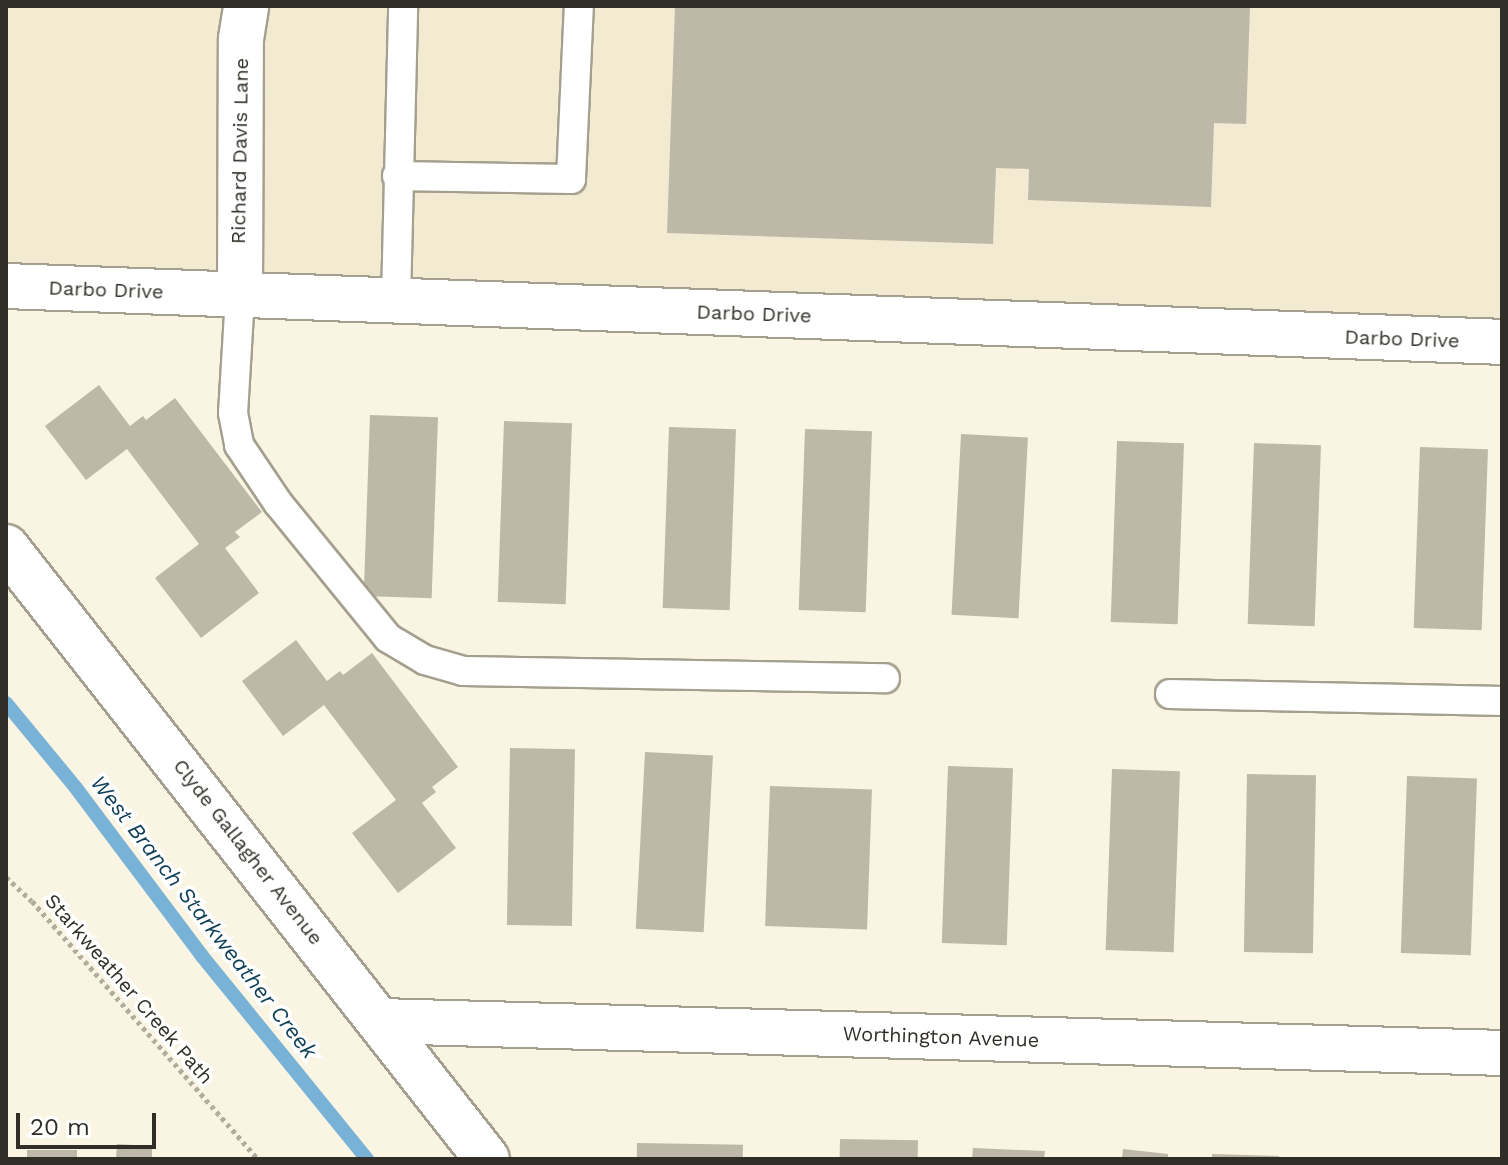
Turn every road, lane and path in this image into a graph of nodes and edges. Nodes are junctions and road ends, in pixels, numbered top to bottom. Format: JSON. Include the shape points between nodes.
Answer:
{"nodes":[{"id":1,"x":246,"y":6,"type":"edge"},
{"id":2,"x":403,"y":6,"type":"edge"},
{"id":3,"x":579,"y":6,"type":"edge"},
{"id":4,"x":397,"y":176,"type":"junction"},
{"id":5,"x":6,"y":286,"type":"edge"},
{"id":6,"x":240,"y":296,"type":"junction"},
{"id":7,"x":396,"y":300,"type":"junction"},
{"id":8,"x":1502,"y":342,"type":"edge"},
{"id":9,"x":6,"y":547,"type":"edge"},
{"id":10,"x":885,"y":678,"type":"dead end"},
{"id":11,"x":1170,"y":694,"type":"dead end"},
{"id":12,"x":1502,"y":701,"type":"edge"},
{"id":13,"x":6,"y":877,"type":"edge"},
{"id":14,"x":380,"y":1021,"type":"junction"},
{"id":15,"x":1502,"y":1053,"type":"edge"},
{"id":16,"x":258,"y":1159,"type":"edge"},
{"id":17,"x":487,"y":1159,"type":"edge"}],
"edges":[{"from":1,"to":6,"type":"street","name":"Richard Davis Lane","via":[[241,39]]},
{"from":2,"to":4,"type":"lane"},
{"from":3,"to":4,"type":"lane","via":[[571,179]]},
{"from":4,"to":7,"type":"lane"},
{"from":5,"to":6,"type":"street","name":"Darbo Drive"},
{"from":6,"to":7,"type":"street","name":"Darbo Drive"},
{"from":6,"to":10,"type":"lane","via":[[233,413],[239,445],[278,503],[388,638],[425,660],[463,671]]},
{"from":7,"to":8,"type":"street","name":"Darbo Drive"},
{"from":9,"to":14,"type":"street","name":"Clyde Gallagher Avenue"},
{"from":11,"to":12,"type":"lane"},
{"from":13,"to":16,"type":"path","name":"Starkweather Creek Path"},
{"from":14,"to":15,"type":"street","name":"Worthington Avenue"},
{"from":14,"to":17,"type":"street","name":"Clyde Gallagher Avenue"}]}
